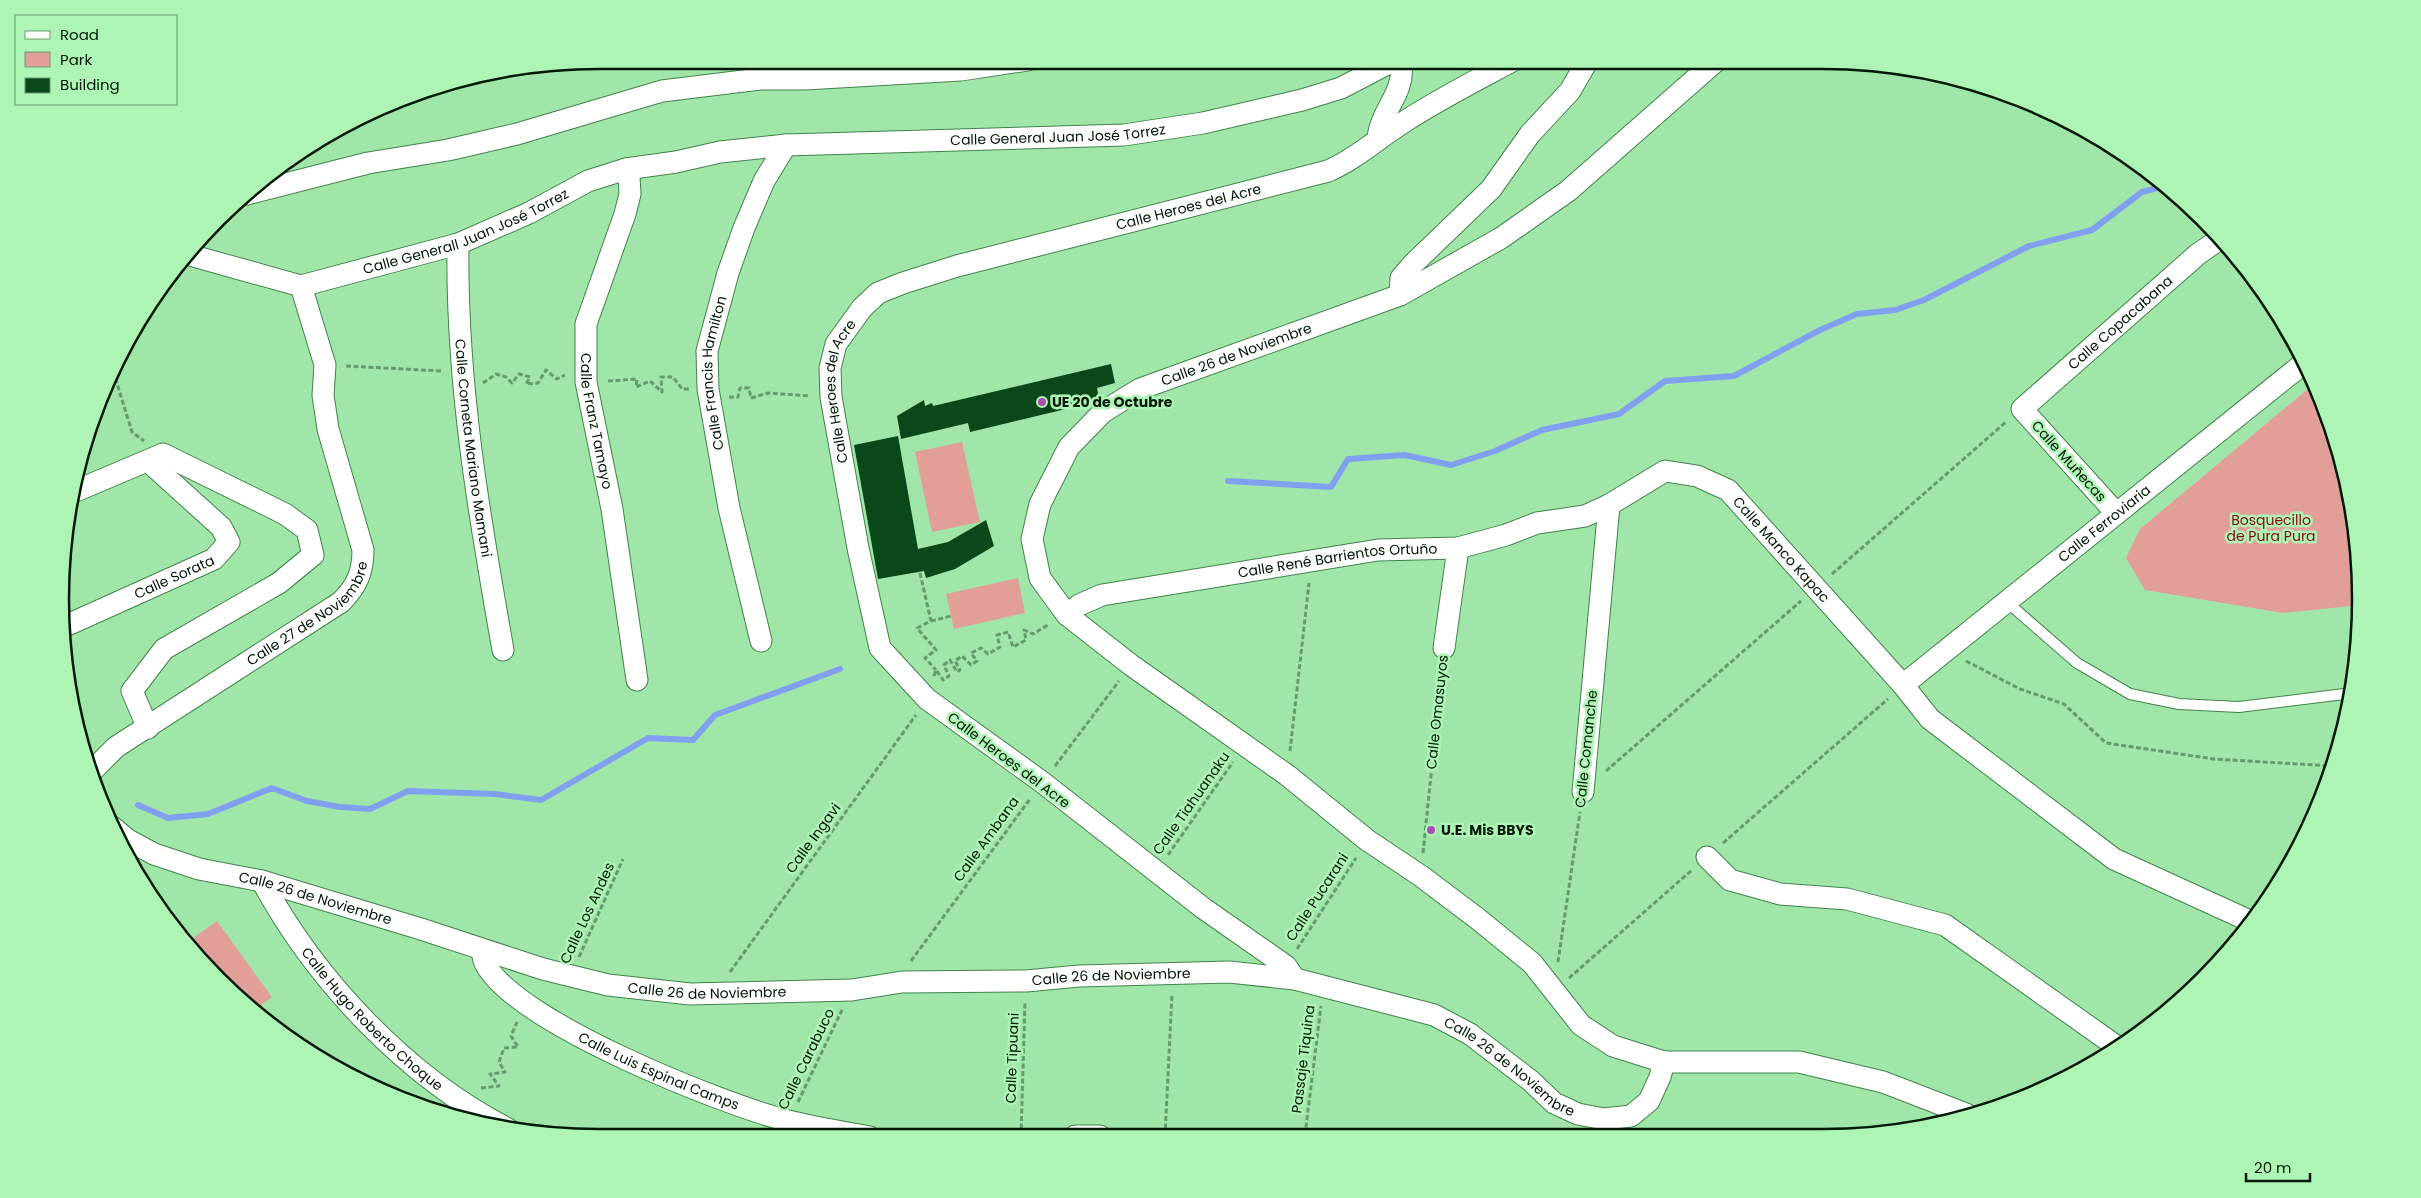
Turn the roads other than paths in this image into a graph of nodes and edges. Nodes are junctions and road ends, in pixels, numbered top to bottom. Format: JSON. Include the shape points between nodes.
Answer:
{"nodes":[{"id":1,"x":968,"y":69,"type":"edge"},
{"id":2,"x":1378,"y":69,"type":"edge"},
{"id":3,"x":1401,"y":69,"type":"edge"},
{"id":4,"x":1497,"y":69,"type":"edge"},
{"id":5,"x":1583,"y":69,"type":"edge"},
{"id":6,"x":1707,"y":69,"type":"edge"},
{"id":7,"x":1378,"y":139,"type":"junction"},
{"id":8,"x":786,"y":145,"type":"junction"},
{"id":9,"x":626,"y":169,"type":"junction"},
{"id":10,"x":261,"y":190,"type":"edge"},
{"id":11,"x":2215,"y":243,"type":"edge"},
{"id":12,"x":458,"y":244,"type":"junction"},
{"id":13,"x":194,"y":256,"type":"edge"},
{"id":14,"x":301,"y":286,"type":"junction"},
{"id":15,"x":1400,"y":295,"type":"junction"},
{"id":16,"x":2299,"y":366,"type":"edge"},
{"id":17,"x":2022,"y":409,"type":"joint"},
{"id":18,"x":156,"y":458,"type":"junction"},
{"id":19,"x":81,"y":489,"type":"edge"},
{"id":20,"x":1609,"y":505,"type":"junction"},
{"id":21,"x":2116,"y":513,"type":"junction"},
{"id":22,"x":1458,"y":548,"type":"junction"},
{"id":23,"x":2007,"y":602,"type":"junction"},
{"id":24,"x":1066,"y":615,"type":"junction"},
{"id":25,"x":70,"y":624,"type":"edge"},
{"id":26,"x":760,"y":641,"type":"dead end"},
{"id":27,"x":1444,"y":648,"type":"road end"},
{"id":28,"x":502,"y":650,"type":"dead end"},
{"id":29,"x":637,"y":680,"type":"dead end"},
{"id":30,"x":1904,"y":685,"type":"junction"},
{"id":31,"x":2343,"y":694,"type":"edge"},
{"id":32,"x":148,"y":728,"type":"junction"},
{"id":33,"x":96,"y":767,"type":"edge"},
{"id":34,"x":1583,"y":792,"type":"road end"},
{"id":35,"x":125,"y":838,"type":"edge"},
{"id":36,"x":1707,"y":857,"type":"road end"},
{"id":37,"x":262,"y":881,"type":"junction"},
{"id":38,"x":2245,"y":919,"type":"edge"},
{"id":39,"x":482,"y":950,"type":"junction"},
{"id":40,"x":1291,"y":973,"type":"junction"},
{"id":41,"x":2112,"y":1043,"type":"edge"},
{"id":42,"x":1664,"y":1062,"type":"junction"},
{"id":43,"x":1959,"y":1111,"type":"edge"},
{"id":44,"x":485,"y":1117,"type":"edge"},
{"id":45,"x":827,"y":1129,"type":"edge"}],
"edges":[{"from":1,"to":10,"type":"street","via":[[760,79],[662,91],[517,134],[359,165]]},
{"from":2,"to":8,"type":"street","name":"Calle General Juan José Torrez","via":[[1341,88],[1302,100],[1203,123],[1124,135]]},
{"from":3,"to":7,"type":"street","name":"Calle General Juan José Torrez","via":[[1403,77],[1379,125]]},
{"from":4,"to":7,"type":"street","name":"Calle Heroes del Acre","via":[[1432,104]]},
{"from":5,"to":15,"type":"street","via":[[1570,91],[1530,134],[1491,190],[1407,271],[1402,278]]},
{"from":6,"to":15,"type":"street","name":"Calle 26 de Noviembre","via":[[1568,192],[1501,238]]},
{"from":7,"to":40,"type":"street","name":"Calle Heroes del Acre","via":[[1348,162],[1328,171],[957,266],[878,293],[836,344],[830,368],[831,398],[880,648],[927,699],[1042,782],[1156,873]]},
{"from":8,"to":9,"type":"street","name":"Calle General Juan José Torrez","via":[[720,152]]},
{"from":8,"to":26,"type":"street","name":"Calle Francis Hamilton","via":[[764,181],[744,228],[706,351],[708,388],[729,508]]},
{"from":9,"to":12,"type":"street","name":"Calle Generall Juan José Torrez","via":[[588,181],[529,213]]},
{"from":9,"to":29,"type":"street","name":"Calle Franz Tamayo","via":[[630,194],[625,214],[586,324],[586,382],[612,509]]},
{"from":11,"to":17,"type":"street","name":"Calle Copacabana"},
{"from":12,"to":14,"type":"street","name":"Calle Generall Juan José Torrez"},
{"from":12,"to":28,"type":"street","name":"Calle Corneta Mariano Mamani","via":[[461,372]]},
{"from":13,"to":14,"type":"street"},
{"from":14,"to":32,"type":"street","name":"Calle 27 de Noviembre","via":[[325,365],[328,429],[360,534],[363,568],[352,591],[341,602]]},
{"from":15,"to":24,"type":"street","name":"Calle 26 de Noviembre","via":[[1140,389],[1103,412],[1069,447],[1040,504],[1032,539],[1040,578]]},
{"from":16,"to":21,"type":"street","name":"Calle Ferroviaria"},
{"from":17,"to":21,"type":"street","name":"Calle Muñecas"},
{"from":18,"to":19,"type":"street"},
{"from":18,"to":25,"type":"street","name":"Calle Sorata","via":[[221,527],[229,542],[214,559]]},
{"from":18,"to":32,"type":"street","via":[[285,514],[307,530],[313,555],[279,583],[164,649],[132,691]]},
{"from":20,"to":22,"type":"street","name":"Calle René Barrientos Ortuño","via":[[1577,518],[1537,523]]},
{"from":20,"to":30,"type":"street","name":"Calle Manco Kapac","via":[[1665,472],[1697,476],[1728,490]]},
{"from":20,"to":34,"type":"street","name":"Calle Comanche"},
{"from":21,"to":23,"type":"street","name":"Calle Ferroviaria"},
{"from":22,"to":24,"type":"street","name":"Calle René Barrientos Ortuño","via":[[1378,550],[1102,595]]},
{"from":22,"to":27,"type":"street","name":"Calle Omasuyos"},
{"from":23,"to":30,"type":"street","name":"Calle Ferroviaria"},
{"from":23,"to":31,"type":"lane","via":[[2077,663],[2130,694],[2179,704],[2239,707]]},
{"from":24,"to":42,"type":"street","name":"Calle 26 de Noviembre","via":[[1131,666],[1287,775],[1367,840],[1421,876],[1532,963],[1581,1025],[1613,1046]]},
{"from":30,"to":38,"type":"street","name":"Calle Manco Kapac","via":[[1930,719],[2114,859]]},
{"from":32,"to":33,"type":"street","name":"Calle 27 de Noviembre","via":[[116,747]]},
{"from":35,"to":37,"type":"street","name":"Calle 26 de Noviembre","via":[[154,854],[199,869]]},
{"from":36,"to":41,"type":"street","via":[[1730,880],[1780,894],[1847,899],[1945,925]]},
{"from":37,"to":39,"type":"street","name":"Calle 26 de Noviembre"},
{"from":37,"to":44,"type":"street","name":"Calle Hugo Roberto Choque","via":[[283,920],[340,994],[406,1058]]},
{"from":39,"to":40,"type":"street","name":"Calle 26 de Noviembre","via":[[608,985],[690,994],[852,990],[902,982]]},
{"from":39,"to":45,"type":"street","name":"Calle Luis Espinal Camps","via":[[485,964],[494,976],[549,1020],[714,1098],[789,1122]]},
{"from":40,"to":42,"type":"street","name":"Calle 26 de Noviembre","via":[[1434,1015],[1470,1034],[1531,1081],[1554,1104],[1578,1114],[1604,1119],[1631,1116],[1649,1101]]},
{"from":42,"to":43,"type":"street","via":[[1799,1062],[1883,1082]]}]}
